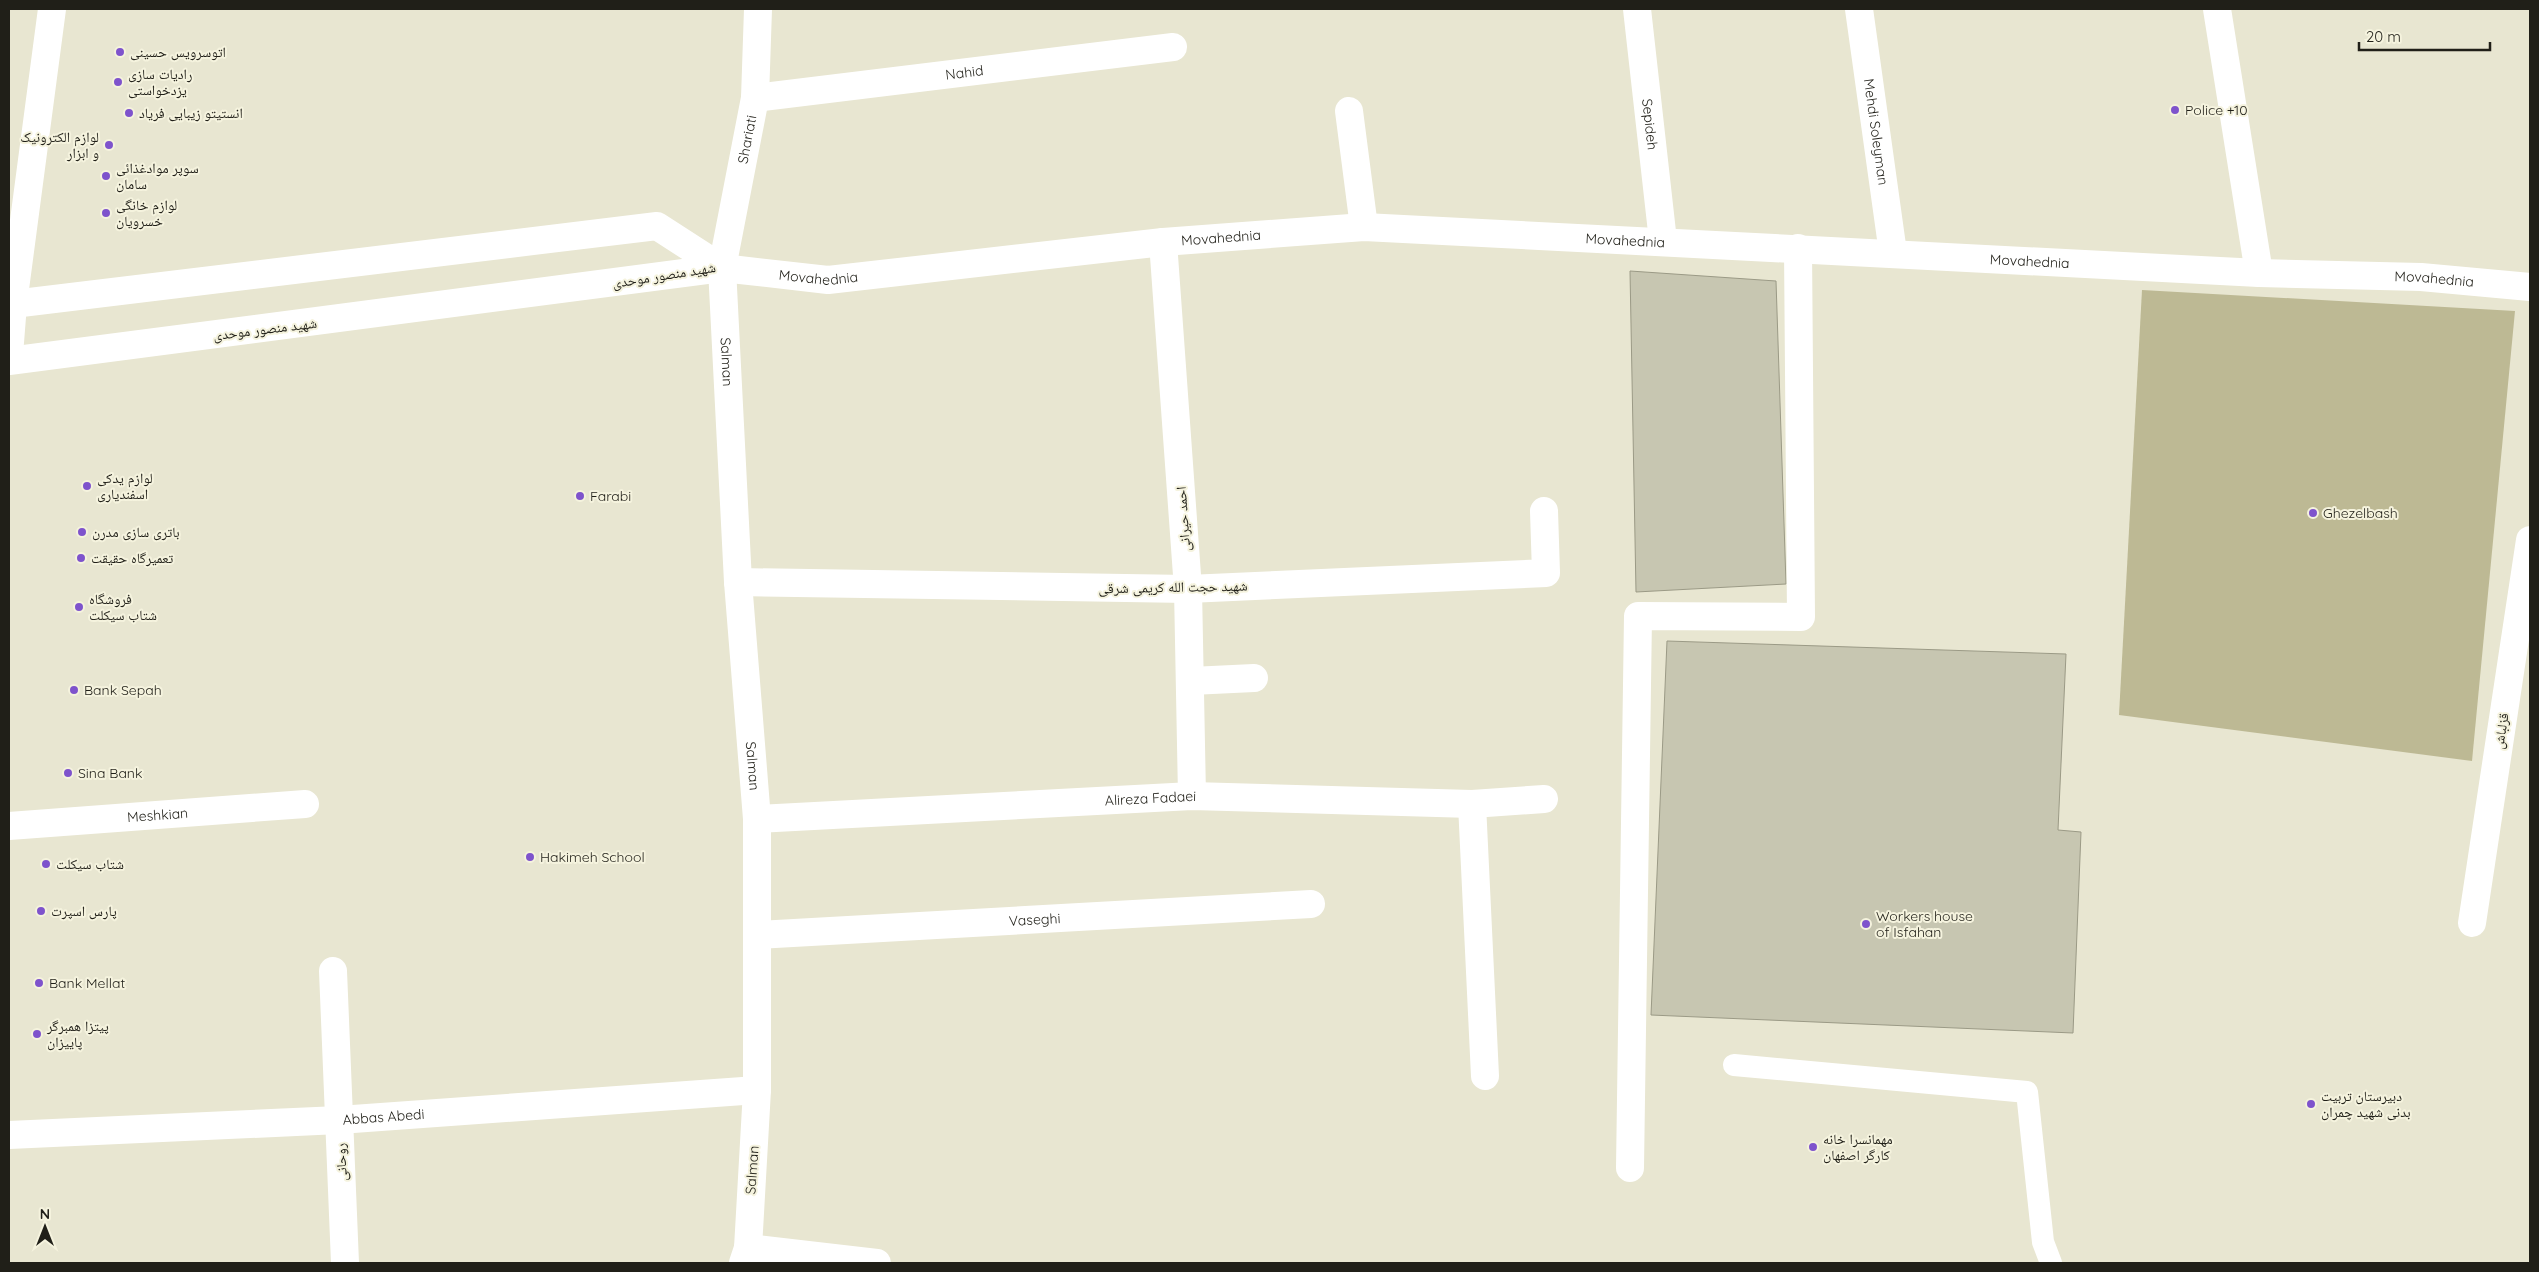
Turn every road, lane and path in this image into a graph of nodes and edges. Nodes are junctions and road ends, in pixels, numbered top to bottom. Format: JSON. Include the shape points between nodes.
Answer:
{"nodes":[{"id":1,"x":52,"y":9,"type":"edge"},
{"id":2,"x":758,"y":9,"type":"edge"},
{"id":3,"x":1638,"y":9,"type":"edge"},
{"id":4,"x":1859,"y":9,"type":"edge"},
{"id":5,"x":2217,"y":9,"type":"edge"},
{"id":6,"x":1173,"y":47,"type":"dead end"},
{"id":7,"x":755,"y":98,"type":"junction"},
{"id":8,"x":1349,"y":111,"type":"dead end"},
{"id":9,"x":1364,"y":227,"type":"junction"},
{"id":10,"x":1663,"y":241,"type":"junction"},
{"id":11,"x":1163,"y":242,"type":"junction"},
{"id":12,"x":1798,"y":248,"type":"junction"},
{"id":13,"x":1893,"y":253,"type":"junction"},
{"id":14,"x":722,"y":268,"type":"junction"},
{"id":15,"x":2259,"y":273,"type":"junction"},
{"id":16,"x":2530,"y":287,"type":"edge"},
{"id":17,"x":13,"y":304,"type":"junction"},
{"id":18,"x":9,"y":355,"type":"edge"},
{"id":19,"x":9,"y":361,"type":"edge"},
{"id":20,"x":1544,"y":511,"type":"dead end"},
{"id":21,"x":2530,"y":540,"type":"edge"},
{"id":22,"x":738,"y":582,"type":"junction"},
{"id":23,"x":1188,"y":589,"type":"junction"},
{"id":24,"x":2522,"y":643,"type":"edge"},
{"id":25,"x":1254,"y":678,"type":"dead end"},
{"id":26,"x":1191,"y":681,"type":"junction"},
{"id":27,"x":1192,"y":796,"type":"junction"},
{"id":28,"x":1544,"y":799,"type":"dead end"},
{"id":29,"x":305,"y":804,"type":"dead end"},
{"id":30,"x":1472,"y":804,"type":"junction"},
{"id":31,"x":757,"y":819,"type":"junction"},
{"id":32,"x":9,"y":826,"type":"edge"},
{"id":33,"x":1312,"y":904,"type":"dead end"},
{"id":34,"x":2472,"y":922,"type":"dead end"},
{"id":35,"x":759,"y":935,"type":"junction"},
{"id":36,"x":333,"y":971,"type":"dead end"},
{"id":37,"x":1734,"y":1065,"type":"dead end"},
{"id":38,"x":1485,"y":1076,"type":"dead end"},
{"id":39,"x":757,"y":1090,"type":"junction"},
{"id":40,"x":339,"y":1120,"type":"junction"},
{"id":41,"x":9,"y":1135,"type":"edge"},
{"id":42,"x":1630,"y":1168,"type":"dead end"},
{"id":43,"x":746,"y":1256,"type":"edge"},
{"id":44,"x":345,"y":1263,"type":"edge"},
{"id":45,"x":876,"y":1263,"type":"edge"},
{"id":46,"x":2051,"y":1263,"type":"edge"}],
"edges":[{"from":1,"to":17,"type":"street"},
{"from":2,"to":7,"type":"street","name":"Shariati"},
{"from":3,"to":10,"type":"street","name":"Sepideh"},
{"from":4,"to":13,"type":"street","name":"Mehdi Soleyman"},
{"from":5,"to":15,"type":"street"},
{"from":6,"to":7,"type":"street","name":"Nahid"},
{"from":7,"to":14,"type":"street","name":"Shariati"},
{"from":8,"to":9,"type":"street"},
{"from":9,"to":10,"type":"street","name":"Movahednia"},
{"from":9,"to":11,"type":"street","name":"Movahednia"},
{"from":10,"to":12,"type":"street","name":"Movahednia"},
{"from":11,"to":14,"type":"street","name":"Movahednia","via":[[828,280]]},
{"from":11,"to":23,"type":"street","name":"احمد حیرانی"},
{"from":12,"to":13,"type":"street","name":"Movahednia"},
{"from":12,"to":42,"type":"street","via":[[1801,617],[1638,616]]},
{"from":13,"to":15,"type":"street","name":"Movahednia"},
{"from":14,"to":17,"type":"street","name":"شهید منصور موحدی","via":[[657,226]]},
{"from":14,"to":19,"type":"street","name":"شهید منصور موحدی"},
{"from":14,"to":22,"type":"street","name":"Salman"},
{"from":15,"to":16,"type":"street","name":"Movahednia","via":[[2421,277]]},
{"from":17,"to":18,"type":"street"},
{"from":20,"to":23,"type":"street","name":"شهید حجت الله کریمی شرقی","via":[[1546,573]]},
{"from":21,"to":24,"type":"street","name":"قزلباش"},
{"from":22,"to":23,"type":"street","name":"شهید حجت الله کریمی شرقی"},
{"from":22,"to":31,"type":"street","name":"Salman"},
{"from":23,"to":26,"type":"street","name":"احمد حیرانی"},
{"from":24,"to":34,"type":"street","name":"قزلباش"},
{"from":25,"to":26,"type":"street"},
{"from":26,"to":27,"type":"street","name":"احمد حیرانی"},
{"from":27,"to":30,"type":"street","name":"Alireza Fadaei"},
{"from":27,"to":31,"type":"street","name":"Alireza Fadaei"},
{"from":28,"to":30,"type":"street","name":"Alireza Fadaei"},
{"from":29,"to":32,"type":"street","name":"Meshkian"},
{"from":30,"to":38,"type":"street"},
{"from":31,"to":35,"type":"street","name":"Salman"},
{"from":33,"to":35,"type":"street","name":"Vaseghi"},
{"from":35,"to":39,"type":"street","name":"Salman"},
{"from":36,"to":40,"type":"street","name":"روحانی"},
{"from":37,"to":46,"type":"lane","via":[[2027,1092],[2043,1242]]},
{"from":39,"to":40,"type":"street","name":"Abbas Abedi"},
{"from":39,"to":43,"type":"street","name":"Salman"},
{"from":40,"to":41,"type":"street","name":"Abbas Abedi"},
{"from":40,"to":44,"type":"street","name":"روحانی"},
{"from":43,"to":45,"type":"street"}]}
